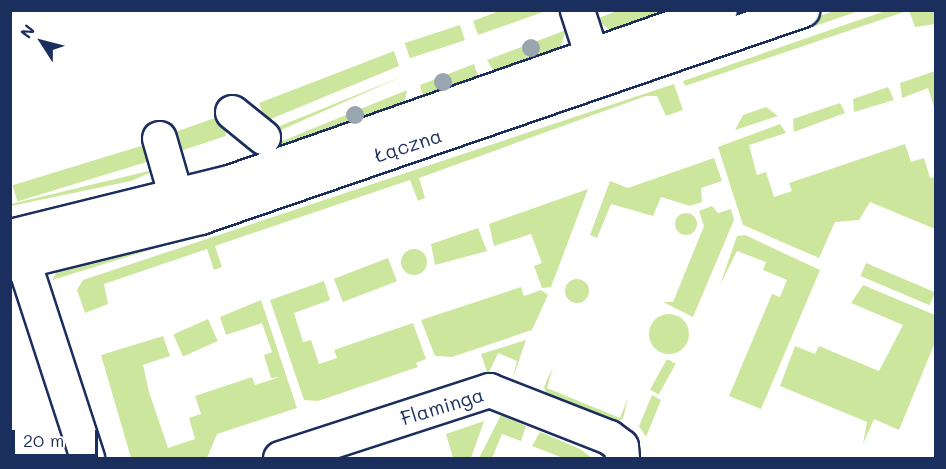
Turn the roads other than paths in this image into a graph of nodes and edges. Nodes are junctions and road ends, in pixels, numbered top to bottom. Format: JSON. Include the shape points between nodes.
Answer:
{"nodes":[{"id":1,"x":577,"y":10,"type":"edge"},
{"id":2,"x":720,"y":10,"type":"edge"},
{"id":3,"x":793,"y":13,"type":"edge"},
{"id":4,"x":596,"y":68,"type":"junction"},
{"id":5,"x":232,"y":112,"type":"dead end"},
{"id":6,"x":263,"y":137,"type":"dead end"},
{"id":7,"x":159,"y":138,"type":"dead end"},
{"id":8,"x":176,"y":197,"type":"junction"},
{"id":9,"x":15,"y":249,"type":"edge"},
{"id":10,"x":87,"y":459,"type":"edge"},
{"id":11,"x":280,"y":459,"type":"edge"},
{"id":12,"x":622,"y":459,"type":"edge"}],
"edges":[{"from":1,"to":4,"type":"street"},
{"from":2,"to":4,"type":"street","name":"Łączna"},
{"from":3,"to":4,"type":"street","name":"Łączna"},
{"from":4,"to":8,"type":"street","name":"Łączna"},
{"from":4,"to":9,"type":"street","name":"Łączna","via":[[200,216]]},
{"from":5,"to":6,"type":"street"},
{"from":7,"to":8,"type":"street"},
{"from":8,"to":9,"type":"street","name":"Łączna"},
{"from":9,"to":10,"type":"street"},
{"from":11,"to":12,"type":"street","name":"Flaminga","via":[[489,390],[609,437],[621,446]]}]}
